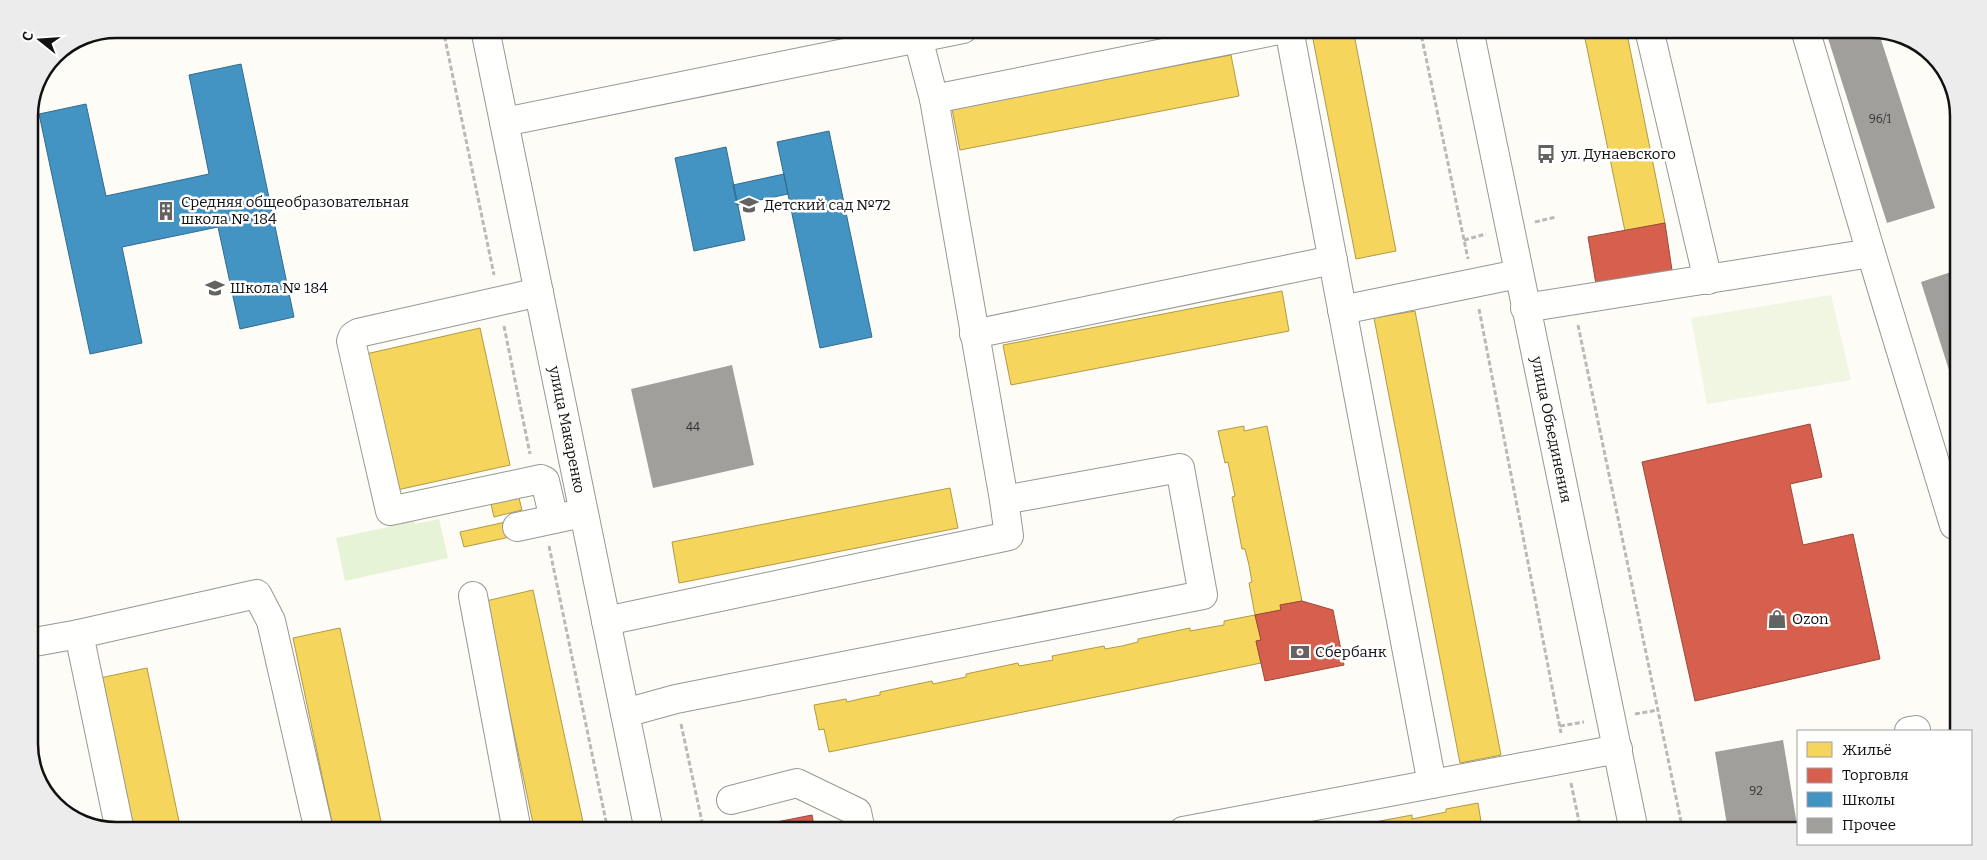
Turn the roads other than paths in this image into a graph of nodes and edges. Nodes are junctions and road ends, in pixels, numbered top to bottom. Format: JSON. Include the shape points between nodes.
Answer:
{"nodes":[{"id":1,"x":487,"y":38,"type":"edge"},
{"id":2,"x":918,"y":38,"type":"joint"},
{"id":3,"x":1239,"y":38,"type":"edge"},
{"id":4,"x":1291,"y":38,"type":"edge"},
{"id":5,"x":1471,"y":38,"type":"edge"},
{"id":6,"x":1651,"y":38,"type":"edge"},
{"id":7,"x":1808,"y":38,"type":"edge"},
{"id":8,"x":934,"y":99,"type":"junction"},
{"id":9,"x":504,"y":122,"type":"junction"},
{"id":10,"x":1872,"y":253,"type":"junction"},
{"id":11,"x":1333,"y":260,"type":"junction"},
{"id":12,"x":1518,"y":274,"type":"junction"},
{"id":13,"x":1708,"y":280,"type":"junction"},
{"id":14,"x":539,"y":292,"type":"junction"},
{"id":15,"x":1525,"y":308,"type":"junction"},
{"id":16,"x":1342,"y":310,"type":"junction"},
{"id":17,"x":974,"y":334,"type":"junction"},
{"id":18,"x":1004,"y":500,"type":"junction"},
{"id":19,"x":1950,"y":511,"type":"edge"},
{"id":20,"x":584,"y":512,"type":"junction"},
{"id":21,"x":549,"y":520,"type":"junction"},
{"id":22,"x":517,"y":527,"type":"dead end"},
{"id":23,"x":473,"y":596,"type":"dead end"},
{"id":24,"x":606,"y":621,"type":"junction"},
{"id":25,"x":79,"y":634,"type":"junction"},
{"id":26,"x":38,"y":641,"type":"edge"},
{"id":27,"x":625,"y":713,"type":"junction"},
{"id":28,"x":1618,"y":749,"type":"junction"},
{"id":29,"x":1432,"y":784,"type":"junction"},
{"id":30,"x":731,"y":800,"type":"dead end"},
{"id":31,"x":118,"y":822,"type":"edge"},
{"id":32,"x":317,"y":822,"type":"edge"},
{"id":33,"x":515,"y":822,"type":"edge"},
{"id":34,"x":647,"y":822,"type":"edge"},
{"id":35,"x":859,"y":822,"type":"edge"},
{"id":36,"x":1231,"y":822,"type":"edge"},
{"id":37,"x":1632,"y":822,"type":"edge"}],
"edges":[{"from":1,"to":9,"type":"street","name":"улица Макаренко"},
{"from":2,"to":8,"type":"street"},
{"from":2,"to":9,"type":"street"},
{"from":3,"to":8,"type":"street"},
{"from":4,"to":11,"type":"street"},
{"from":5,"to":12,"type":"street","name":"улица Объединения"},
{"from":6,"to":13,"type":"street"},
{"from":7,"to":10,"type":"street"},
{"from":8,"to":17,"type":"street"},
{"from":9,"to":14,"type":"street","name":"улица Макаренко"},
{"from":10,"to":13,"type":"street"},
{"from":10,"to":19,"type":"street"},
{"from":11,"to":16,"type":"street"},
{"from":11,"to":17,"type":"street"},
{"from":12,"to":15,"type":"street","name":"улица Объединения"},
{"from":12,"to":16,"type":"street"},
{"from":13,"to":15,"type":"street"},
{"from":14,"to":20,"type":"street","name":"улица Макаренко"},
{"from":14,"to":21,"type":"street","via":[[358,332],[351,341],[390,511],[541,479],[546,481]]},
{"from":15,"to":28,"type":"street","name":"улица Объединения"},
{"from":16,"to":29,"type":"street"},
{"from":17,"to":18,"type":"street"},
{"from":18,"to":24,"type":"street","via":[[1009,536]]},
{"from":18,"to":27,"type":"street","via":[[1180,468],[1204,595],[676,699]]},
{"from":20,"to":21,"type":"street"},
{"from":20,"to":24,"type":"street","name":"улица Макаренко"},
{"from":21,"to":22,"type":"street"},
{"from":23,"to":33,"type":"street"},
{"from":24,"to":27,"type":"street","name":"улица Макаренко"},
{"from":25,"to":26,"type":"street"},
{"from":25,"to":31,"type":"street"},
{"from":25,"to":32,"type":"street","via":[[257,594],[271,620]]},
{"from":27,"to":34,"type":"street","name":"улица Макаренко"},
{"from":28,"to":29,"type":"street"},
{"from":28,"to":37,"type":"street","name":"улица Объединения"},
{"from":29,"to":36,"type":"street"},
{"from":30,"to":35,"type":"street","via":[[797,783],[857,812]]}]}
